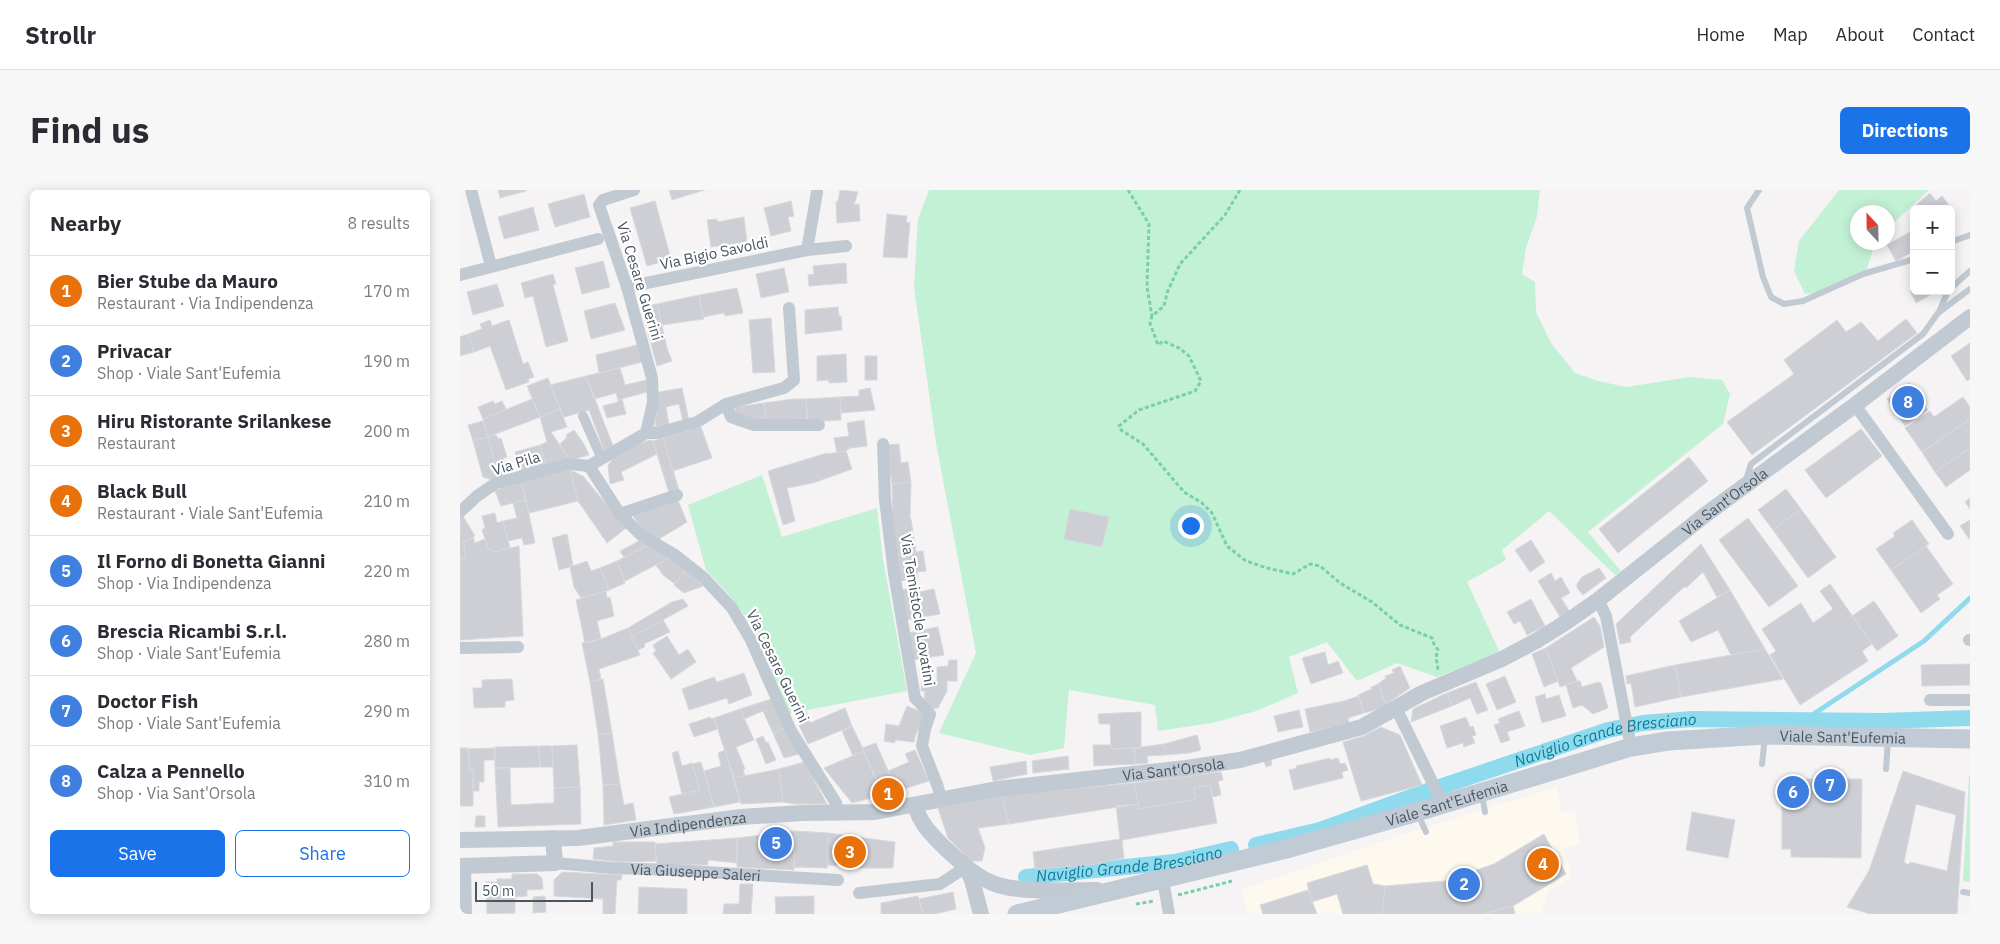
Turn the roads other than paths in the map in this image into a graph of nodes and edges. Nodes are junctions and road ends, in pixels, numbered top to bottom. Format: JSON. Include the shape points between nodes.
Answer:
{"nodes":[{"id":1,"x":471,"y":190,"type":"edge"},
{"id":2,"x":634,"y":190,"type":"edge"},
{"id":3,"x":1759,"y":190,"type":"edge"},
{"id":4,"x":817,"y":192,"type":"dead end"},
{"id":5,"x":602,"y":195,"type":"edge"},
{"id":6,"x":1970,"y":235,"type":"edge"},
{"id":7,"x":598,"y":239,"type":"dead end"},
{"id":8,"x":1955,"y":241,"type":"edge"},
{"id":9,"x":846,"y":246,"type":"dead end"},
{"id":10,"x":807,"y":250,"type":"junction"},
{"id":11,"x":1910,"y":260,"type":"edge"},
{"id":12,"x":491,"y":266,"type":"junction"},
{"id":13,"x":1970,"y":270,"type":"edge"},
{"id":14,"x":460,"y":275,"type":"edge"},
{"id":15,"x":1955,"y":284,"type":"edge"},
{"id":16,"x":627,"y":287,"type":"junction"},
{"id":17,"x":1970,"y":289,"type":"edge"},
{"id":18,"x":1946,"y":295,"type":"edge"},
{"id":19,"x":789,"y":308,"type":"dead end"},
{"id":20,"x":1938,"y":313,"type":"junction"},
{"id":21,"x":1970,"y":317,"type":"edge"},
{"id":22,"x":726,"y":404,"type":"junction"},
{"id":23,"x":1855,"y":405,"type":"junction"},
{"id":24,"x":584,"y":416,"type":"dead end"},
{"id":25,"x":819,"y":425,"type":"dead end"},
{"id":26,"x":646,"y":433,"type":"junction"},
{"id":27,"x":882,"y":444,"type":"dead end"},
{"id":28,"x":602,"y":459,"type":"junction"},
{"id":29,"x":589,"y":466,"type":"junction"},
{"id":30,"x":1744,"y":486,"type":"junction"},
{"id":31,"x":677,"y":495,"type":"dead end"},
{"id":32,"x":460,"y":512,"type":"edge"},
{"id":33,"x":620,"y":514,"type":"junction"},
{"id":34,"x":1948,"y":534,"type":"dead end"},
{"id":35,"x":1598,"y":600,"type":"junction"},
{"id":36,"x":518,"y":647,"type":"dead end"},
{"id":37,"x":460,"y":648,"type":"edge"},
{"id":38,"x":1930,"y":700,"type":"dead end"},
{"id":39,"x":1970,"y":700,"type":"edge"},
{"id":40,"x":1396,"y":708,"type":"junction"},
{"id":41,"x":1765,"y":735,"type":"junction"},
{"id":42,"x":1888,"y":737,"type":"junction"},
{"id":43,"x":1970,"y":739,"type":"edge"},
{"id":44,"x":1630,"y":742,"type":"junction"},
{"id":45,"x":1762,"y":764,"type":"dead end"},
{"id":46,"x":1886,"y":769,"type":"dead end"},
{"id":47,"x":1482,"y":791,"type":"junction"},
{"id":48,"x":1441,"y":799,"type":"junction"},
{"id":49,"x":941,"y":800,"type":"junction"},
{"id":50,"x":915,"y":806,"type":"junction"},
{"id":51,"x":1417,"y":812,"type":"junction"},
{"id":52,"x":1485,"y":812,"type":"dead end"},
{"id":53,"x":838,"y":813,"type":"junction"},
{"id":54,"x":1426,"y":832,"type":"dead end"},
{"id":55,"x":553,"y":838,"type":"junction"},
{"id":56,"x":460,"y":840,"type":"edge"},
{"id":57,"x":555,"y":862,"type":"junction"},
{"id":58,"x":463,"y":866,"type":"edge"},
{"id":59,"x":966,"y":867,"type":"junction"},
{"id":60,"x":838,"y":880,"type":"dead end"},
{"id":61,"x":1164,"y":889,"type":"junction"},
{"id":62,"x":1115,"y":890,"type":"junction"},
{"id":63,"x":858,"y":893,"type":"dead end"},
{"id":64,"x":466,"y":914,"type":"edge"},
{"id":65,"x":980,"y":914,"type":"edge"},
{"id":66,"x":1017,"y":914,"type":"edge"},
{"id":67,"x":1169,"y":914,"type":"edge"}],
"edges":[{"from":1,"to":12,"type":"street"},
{"from":2,"to":5,"type":"street","name":"Via Cesare Guerini"},
{"from":3,"to":11,"type":"lane","via":[[1747,208],[1752,234],[1763,277],[1772,297],[1784,304],[1803,301],[1863,274]]},
{"from":4,"to":10,"type":"street"},
{"from":5,"to":16,"type":"street","name":"Via Cesare Guerini","via":[[599,205]]},
{"from":6,"to":8,"type":"lane"},
{"from":7,"to":12,"type":"street"},
{"from":9,"to":10,"type":"street","name":"Via Bigio Savoldi"},
{"from":10,"to":16,"type":"street","name":"Via Bigio Savoldi"},
{"from":12,"to":14,"type":"street"},
{"from":13,"to":15,"type":"lane"},
{"from":16,"to":26,"type":"street","name":"Via Cesare Guerini","via":[[652,378],[653,402]]},
{"from":17,"to":20,"type":"lane"},
{"from":18,"to":20,"type":"lane"},
{"from":19,"to":22,"type":"street","via":[[794,380],[784,388]]},
{"from":20,"to":30,"type":"lane","via":[[1923,334],[1751,464]]},
{"from":21,"to":23,"type":"street","name":"Via Sant'Orsola"},
{"from":22,"to":25,"type":"street","via":[[731,417],[754,425]]},
{"from":22,"to":26,"type":"street","via":[[697,422],[658,433]]},
{"from":23,"to":30,"type":"street","name":"Via Sant'Orsola"},
{"from":23,"to":34,"type":"street"},
{"from":24,"to":28,"type":"street"},
{"from":26,"to":28,"type":"street"},
{"from":27,"to":49,"type":"street","name":"Via Temistocle Lovatini","via":[[894,573],[915,698],[930,714],[922,746]]},
{"from":28,"to":29,"type":"street"},
{"from":29,"to":32,"type":"street","name":"Via Pila","via":[[570,464],[496,483]]},
{"from":29,"to":33,"type":"street","name":"Via Cesare Guerini"},
{"from":30,"to":35,"type":"street","name":"Via Sant'Orsola"},
{"from":31,"to":33,"type":"street"},
{"from":33,"to":53,"type":"street","name":"Via Cesare Guerini","via":[[641,535],[675,555],[704,578],[732,608],[751,640],[792,731],[836,803]]},
{"from":35,"to":40,"type":"street","name":"Via Sant'Orsola","via":[[1536,641]]},
{"from":35,"to":44,"type":"street","via":[[1606,616]]},
{"from":36,"to":37,"type":"street"},
{"from":38,"to":39,"type":"street"},
{"from":40,"to":48,"type":"street"},
{"from":40,"to":49,"type":"street","name":"Via Sant'Orsola","via":[[1362,727],[1240,760],[997,789]]},
{"from":41,"to":42,"type":"main road","name":"Viale Sant'Eufemia"},
{"from":41,"to":44,"type":"main road","name":"Viale Sant'Eufemia"},
{"from":41,"to":45,"type":"lane"},
{"from":42,"to":43,"type":"main road","name":"Viale Sant'Eufemia"},
{"from":42,"to":46,"type":"lane"},
{"from":44,"to":47,"type":"main road","name":"Viale Sant'Eufemia"},
{"from":47,"to":48,"type":"main road","name":"Viale Sant'Eufemia"},
{"from":47,"to":52,"type":"lane"},
{"from":48,"to":51,"type":"main road","name":"Viale Sant'Eufemia"},
{"from":49,"to":50,"type":"street","name":"Via Indipendenza"},
{"from":50,"to":53,"type":"street","name":"Via Indipendenza"},
{"from":50,"to":59,"type":"street","via":[[927,830]]},
{"from":51,"to":54,"type":"lane"},
{"from":51,"to":61,"type":"main road","name":"Viale Sant'Eufemia","via":[[1286,849]]},
{"from":53,"to":55,"type":"street","name":"Via Indipendenza","via":[[741,817],[578,838]]},
{"from":55,"to":56,"type":"street","name":"Via Indipendenza"},
{"from":55,"to":57,"type":"street"},
{"from":57,"to":58,"type":"street","name":"Via Giuseppe Saleri"},
{"from":57,"to":60,"type":"street","name":"Via Giuseppe Saleri"},
{"from":58,"to":64,"type":"street"},
{"from":59,"to":62,"type":"street","via":[[998,885],[1039,890]]},
{"from":59,"to":63,"type":"street","via":[[940,884]]},
{"from":59,"to":65,"type":"street"},
{"from":61,"to":62,"type":"main road","name":"Viale Sant'Eufemia"},
{"from":61,"to":67,"type":"street"},
{"from":62,"to":66,"type":"main road","name":"Viale Sant'Eufemia"}]}
